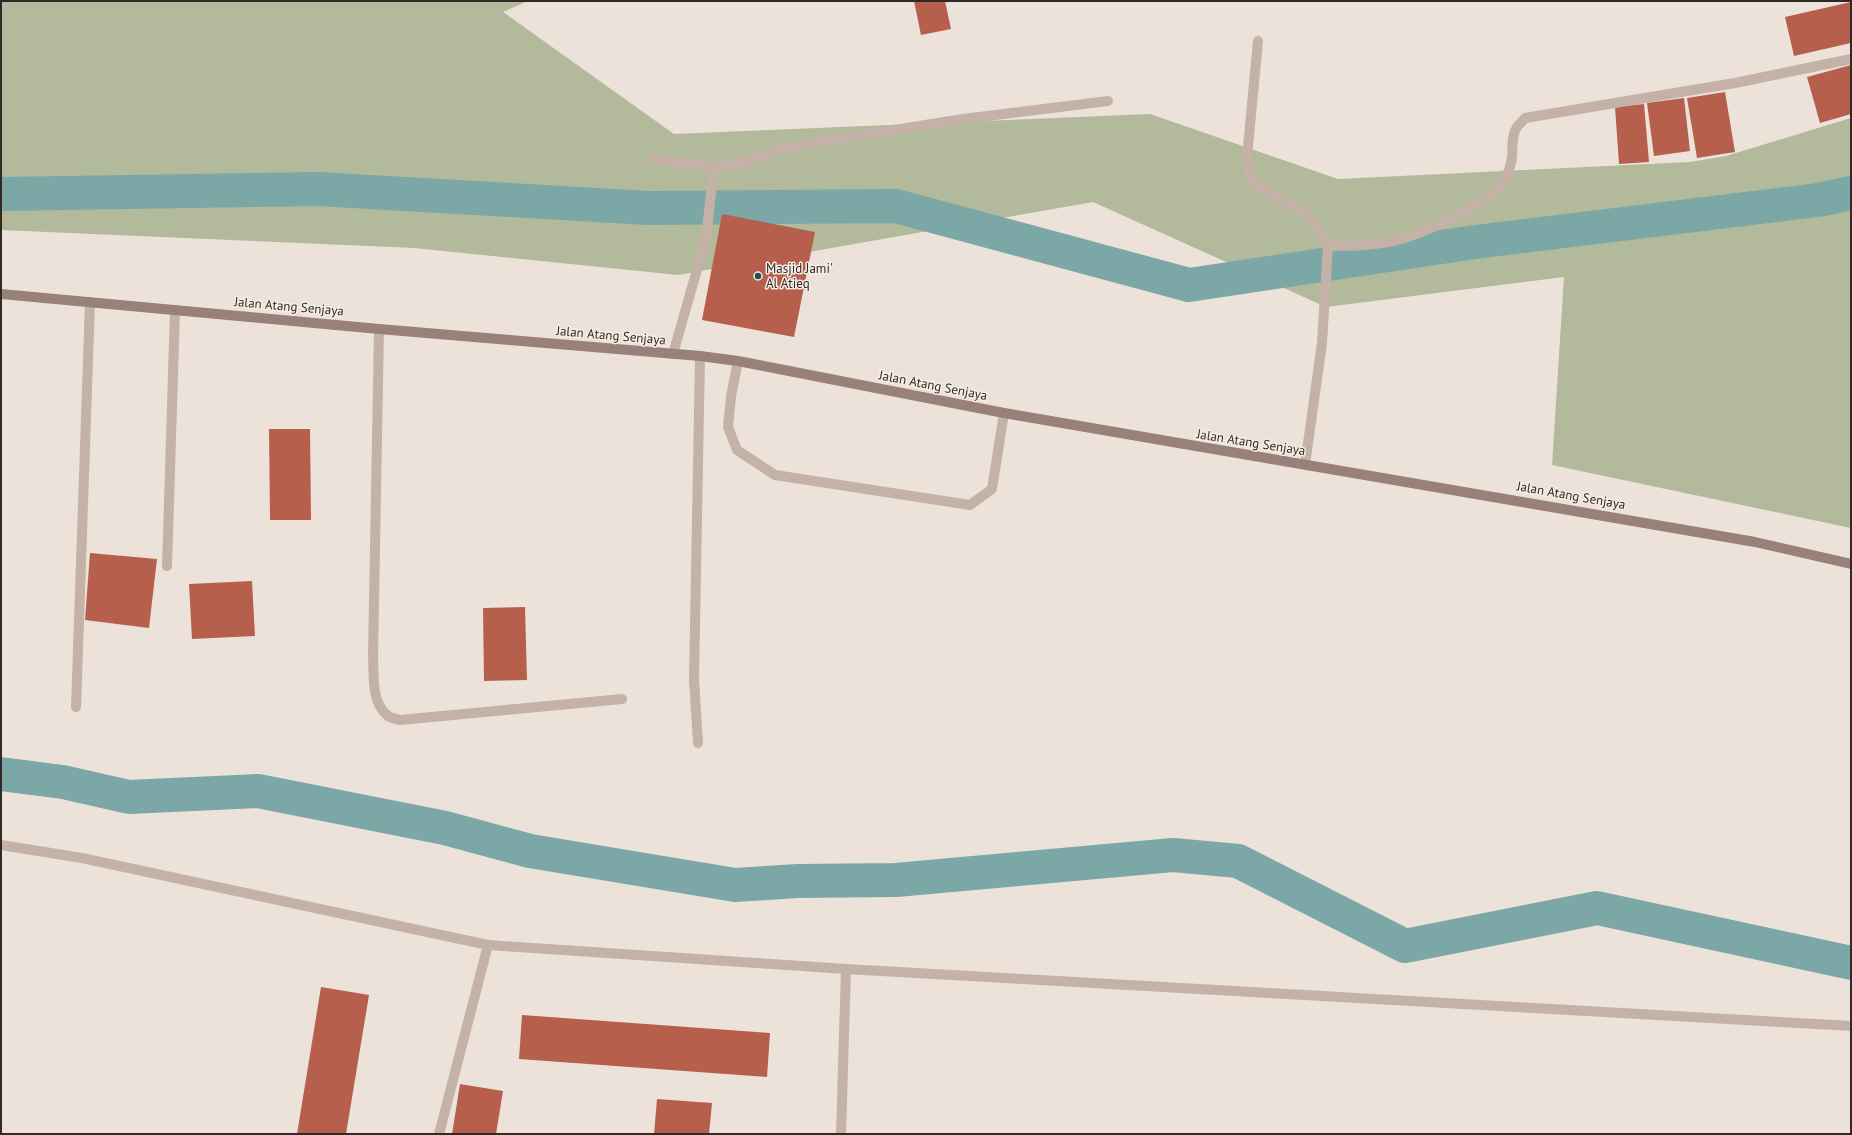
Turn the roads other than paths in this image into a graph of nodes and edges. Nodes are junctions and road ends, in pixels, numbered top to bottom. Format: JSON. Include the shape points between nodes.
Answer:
{"nodes":[{"id":1,"x":1258,"y":41,"type":"dead end"},
{"id":2,"x":1851,"y":59,"type":"edge"},
{"id":3,"x":1108,"y":101,"type":"dead end"},
{"id":4,"x":652,"y":159,"type":"dead end"},
{"id":5,"x":714,"y":166,"type":"junction"},
{"id":6,"x":1327,"y":251,"type":"junction"},
{"id":7,"x":1,"y":294,"type":"edge"},
{"id":8,"x":90,"y":302,"type":"junction"},
{"id":9,"x":175,"y":310,"type":"junction"},
{"id":10,"x":379,"y":329,"type":"junction"},
{"id":11,"x":673,"y":354,"type":"junction"},
{"id":12,"x":700,"y":356,"type":"junction"},
{"id":13,"x":738,"y":361,"type":"junction"},
{"id":14,"x":1004,"y":413,"type":"junction"},
{"id":15,"x":1305,"y":465,"type":"junction"},
{"id":16,"x":1851,"y":564,"type":"edge"},
{"id":17,"x":167,"y":566,"type":"dead end"},
{"id":18,"x":622,"y":699,"type":"dead end"},
{"id":19,"x":76,"y":707,"type":"dead end"},
{"id":20,"x":698,"y":743,"type":"dead end"},
{"id":21,"x":1,"y":846,"type":"edge"},
{"id":22,"x":488,"y":945,"type":"junction"},
{"id":23,"x":846,"y":969,"type":"junction"},
{"id":24,"x":1851,"y":1026,"type":"edge"},
{"id":25,"x":439,"y":1134,"type":"edge"},
{"id":26,"x":840,"y":1134,"type":"edge"}],
"edges":[{"from":1,"to":6,"type":"street","via":[[1247,157],[1251,180],[1308,215]]},
{"from":2,"to":6,"type":"street","via":[[1735,83],[1525,118],[1517,127],[1512,142],[1509,172],[1501,185],[1489,196],[1441,223],[1395,241]]},
{"from":3,"to":5,"type":"street","via":[[963,119],[825,141],[778,150],[740,164]]},
{"from":4,"to":5,"type":"street"},
{"from":5,"to":11,"type":"street","via":[[706,238]]},
{"from":6,"to":15,"type":"street","via":[[1322,343]]},
{"from":7,"to":8,"type":"main road","name":"Jalan Atang Senjaya"},
{"from":8,"to":9,"type":"main road","name":"Jalan Atang Senjaya"},
{"from":8,"to":19,"type":"street"},
{"from":9,"to":10,"type":"main road","name":"Jalan Atang Senjaya"},
{"from":9,"to":17,"type":"street"},
{"from":10,"to":11,"type":"main road","name":"Jalan Atang Senjaya"},
{"from":10,"to":18,"type":"street","via":[[373,656],[374,685],[380,705],[388,716],[400,720]]},
{"from":11,"to":12,"type":"main road","name":"Jalan Atang Senjaya"},
{"from":12,"to":13,"type":"main road","name":"Jalan Atang Senjaya"},
{"from":12,"to":20,"type":"street","via":[[694,680]]},
{"from":13,"to":14,"type":"main road","name":"Jalan Atang Senjaya"},
{"from":13,"to":14,"type":"street","via":[[728,427],[737,450],[775,475],[970,504],[992,489]]},
{"from":14,"to":15,"type":"main road","name":"Jalan Atang Senjaya"},
{"from":15,"to":16,"type":"main road","name":"Jalan Atang Senjaya","via":[[1755,542]]},
{"from":21,"to":22,"type":"street","via":[[82,858]]},
{"from":22,"to":23,"type":"street"},
{"from":22,"to":25,"type":"street"},
{"from":23,"to":24,"type":"street"},
{"from":23,"to":26,"type":"street"}]}
